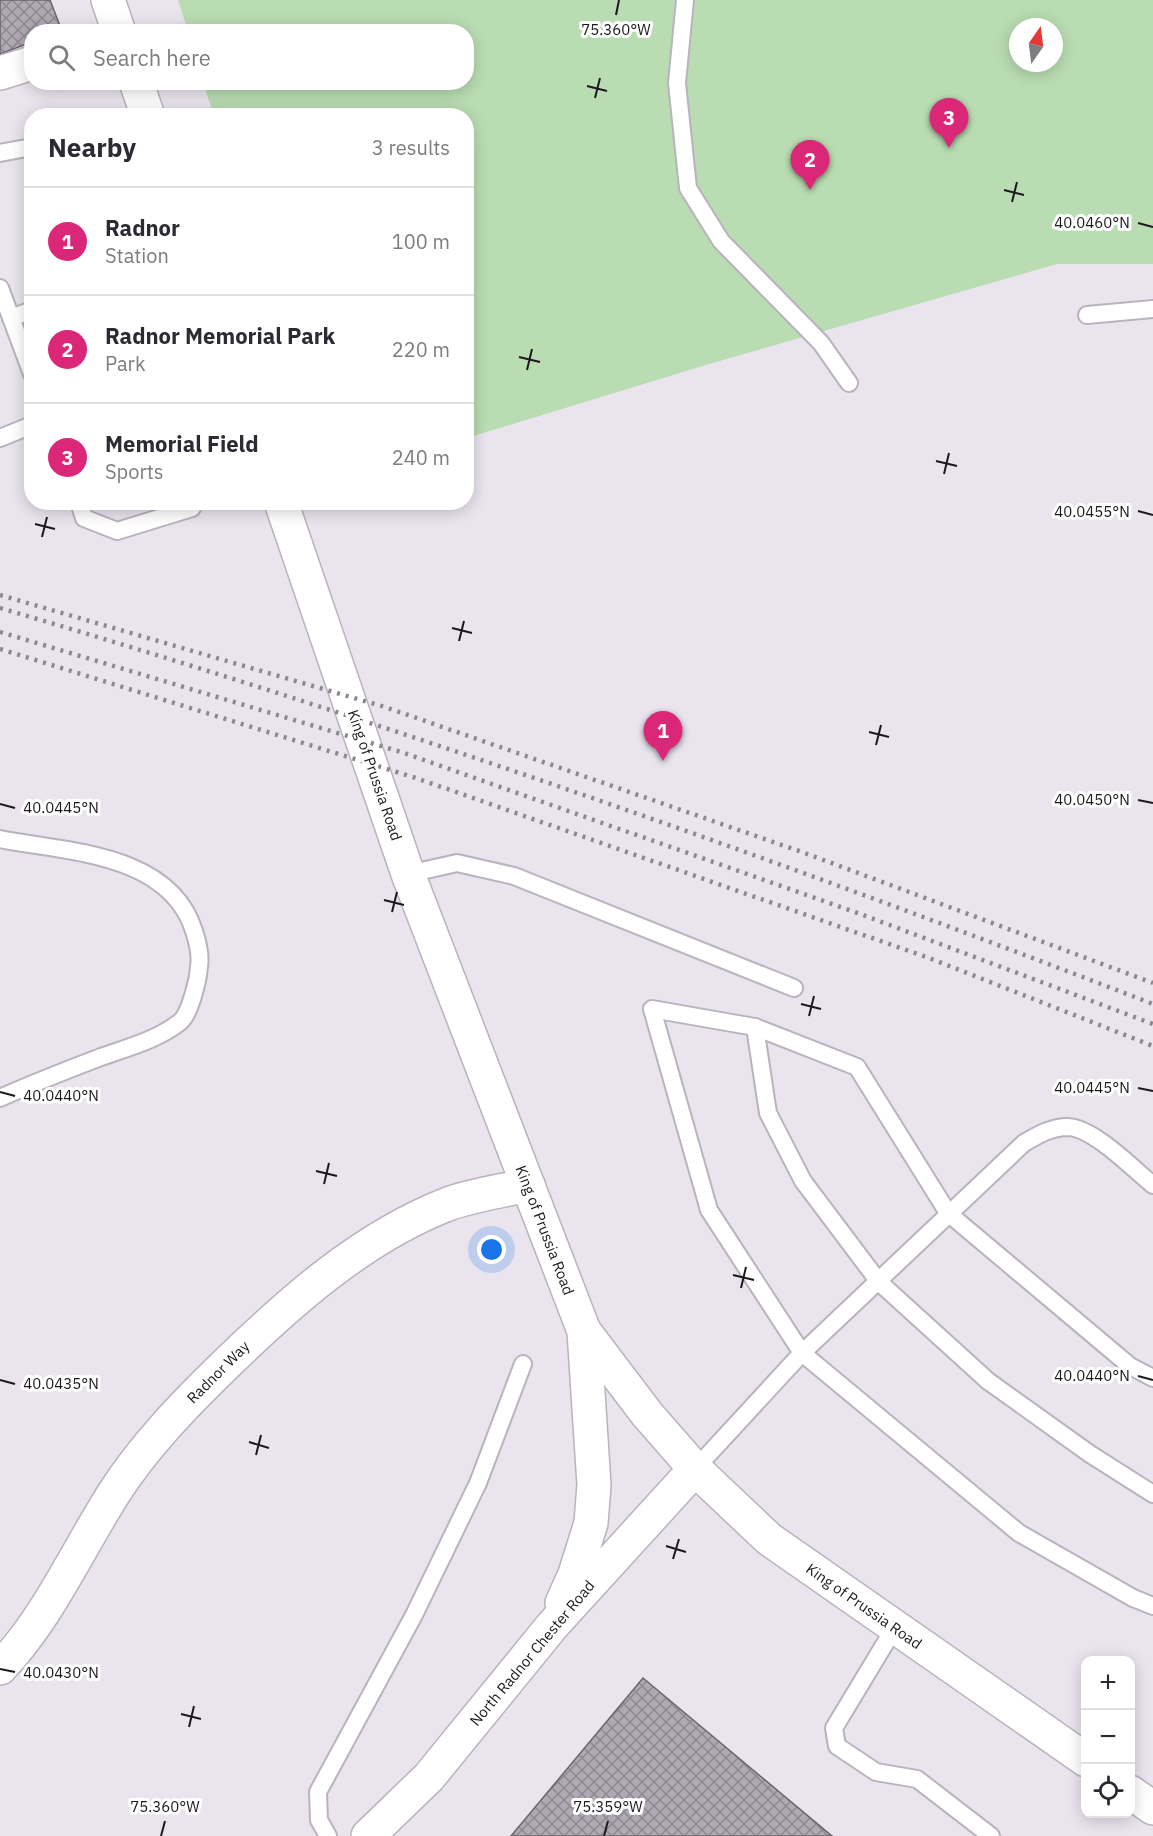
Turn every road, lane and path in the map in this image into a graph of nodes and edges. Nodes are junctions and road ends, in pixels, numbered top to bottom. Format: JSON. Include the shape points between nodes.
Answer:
{"nodes":[{"id":1,"x":108,"y":0,"type":"edge"},
{"id":2,"x":685,"y":0,"type":"edge"},
{"id":3,"x":116,"y":24,"type":"edge"},
{"id":4,"x":24,"y":66,"type":"edge"},
{"id":5,"x":0,"y":73,"type":"edge"},
{"id":6,"x":139,"y":90,"type":"edge"},
{"id":7,"x":145,"y":108,"type":"edge"},
{"id":8,"x":24,"y":148,"type":"edge"},
{"id":9,"x":0,"y":153,"type":"edge"},
{"id":10,"x":0,"y":288,"type":"edge"},
{"id":11,"x":1153,"y":309,"type":"edge"},
{"id":12,"x":24,"y":313,"type":"edge"},
{"id":13,"x":1087,"y":315,"type":"dead end"},
{"id":14,"x":11,"y":318,"type":"junction"},
{"id":15,"x":24,"y":353,"type":"edge"},
{"id":16,"x":849,"y":383,"type":"dead end"},
{"id":17,"x":24,"y":428,"type":"edge"},
{"id":18,"x":0,"y":438,"type":"edge"},
{"id":19,"x":82,"y":510,"type":"edge"},
{"id":20,"x":185,"y":510,"type":"edge"},
{"id":21,"x":284,"y":510,"type":"edge"},
{"id":22,"x":0,"y":839,"type":"edge"},
{"id":23,"x":408,"y":874,"type":"junction"},
{"id":24,"x":794,"y":988,"type":"dead end"},
{"id":25,"x":755,"y":1027,"type":"junction"},
{"id":26,"x":0,"y":1098,"type":"edge"},
{"id":27,"x":528,"y":1185,"type":"junction"},
{"id":28,"x":1153,"y":1185,"type":"edge"},
{"id":29,"x":948,"y":1213,"type":"junction"},
{"id":30,"x":879,"y":1282,"type":"junction"},
{"id":31,"x":584,"y":1331,"type":"junction"},
{"id":32,"x":802,"y":1353,"type":"junction"},
{"id":33,"x":523,"y":1364,"type":"dead end"},
{"id":34,"x":1153,"y":1378,"type":"edge"},
{"id":35,"x":695,"y":1469,"type":"junction"},
{"id":36,"x":1153,"y":1494,"type":"edge"},
{"id":37,"x":1153,"y":1606,"type":"edge"},
{"id":38,"x":552,"y":1626,"type":"junction"},
{"id":39,"x":895,"y":1627,"type":"junction"},
{"id":40,"x":0,"y":1668,"type":"edge"},
{"id":41,"x":1081,"y":1757,"type":"edge"},
{"id":42,"x":1135,"y":1795,"type":"edge"},
{"id":43,"x":1153,"y":1808,"type":"edge"},
{"id":44,"x":328,"y":1836,"type":"edge"},
{"id":45,"x":368,"y":1836,"type":"edge"},
{"id":46,"x":991,"y":1836,"type":"edge"}],
"edges":[{"from":1,"to":3,"type":"main road"},
{"from":2,"to":16,"type":"lane","via":[[677,83],[688,188],[721,241],[821,343]]},
{"from":4,"to":5,"type":"main road"},
{"from":6,"to":7,"type":"main road"},
{"from":8,"to":9,"type":"lane"},
{"from":10,"to":14,"type":"lane"},
{"from":11,"to":13,"type":"lane"},
{"from":12,"to":14,"type":"lane"},
{"from":14,"to":15,"type":"lane"},
{"from":17,"to":18,"type":"lane"},
{"from":19,"to":20,"type":"lane","via":[[84,518],[117,531]]},
{"from":21,"to":23,"type":"main road","name":"King of Prussia Road"},
{"from":22,"to":26,"type":"lane","via":[[102,859],[142,871],[164,884],[192,923],[200,963],[197,985],[183,1020],[155,1038]]},
{"from":23,"to":24,"type":"lane","via":[[457,863],[514,876]]},
{"from":23,"to":27,"type":"main road","name":"King of Prussia Road"},
{"from":25,"to":29,"type":"lane","via":[[857,1067]]},
{"from":25,"to":30,"type":"lane","via":[[768,1113],[803,1180]]},
{"from":25,"to":32,"type":"lane","via":[[652,1009],[709,1210]]},
{"from":27,"to":31,"type":"main road","name":"King of Prussia Road"},
{"from":27,"to":40,"type":"main road","name":"Radnor Way","via":[[449,1204],[362,1248],[273,1319],[190,1400],[135,1464],[28,1636]]},
{"from":28,"to":29,"type":"lane","via":[[1096,1138],[1070,1127],[1045,1131],[1024,1143]]},
{"from":29,"to":30,"type":"lane"},
{"from":29,"to":34,"type":"lane","via":[[1130,1366]]},
{"from":30,"to":32,"type":"lane"},
{"from":30,"to":36,"type":"lane","via":[[988,1381]]},
{"from":31,"to":35,"type":"main road","name":"King of Prussia Road"},
{"from":31,"to":38,"type":"main road","via":[[594,1485],[591,1523],[576,1574]]},
{"from":32,"to":35,"type":"lane"},
{"from":32,"to":37,"type":"lane","via":[[1019,1533]]},
{"from":33,"to":44,"type":"lane","via":[[478,1483],[414,1615],[318,1792],[319,1820]]},
{"from":35,"to":38,"type":"main road","name":"North Radnor Chester Road"},
{"from":35,"to":39,"type":"main road","name":"King of Prussia Road","via":[[769,1539]]},
{"from":38,"to":45,"type":"main road","name":"North Radnor Chester Road","via":[[429,1778]]},
{"from":39,"to":41,"type":"main road","name":"King of Prussia Road"},
{"from":39,"to":46,"type":"lane","via":[[834,1728],[837,1746],[876,1772],[917,1779]]},
{"from":42,"to":43,"type":"main road"}]}
